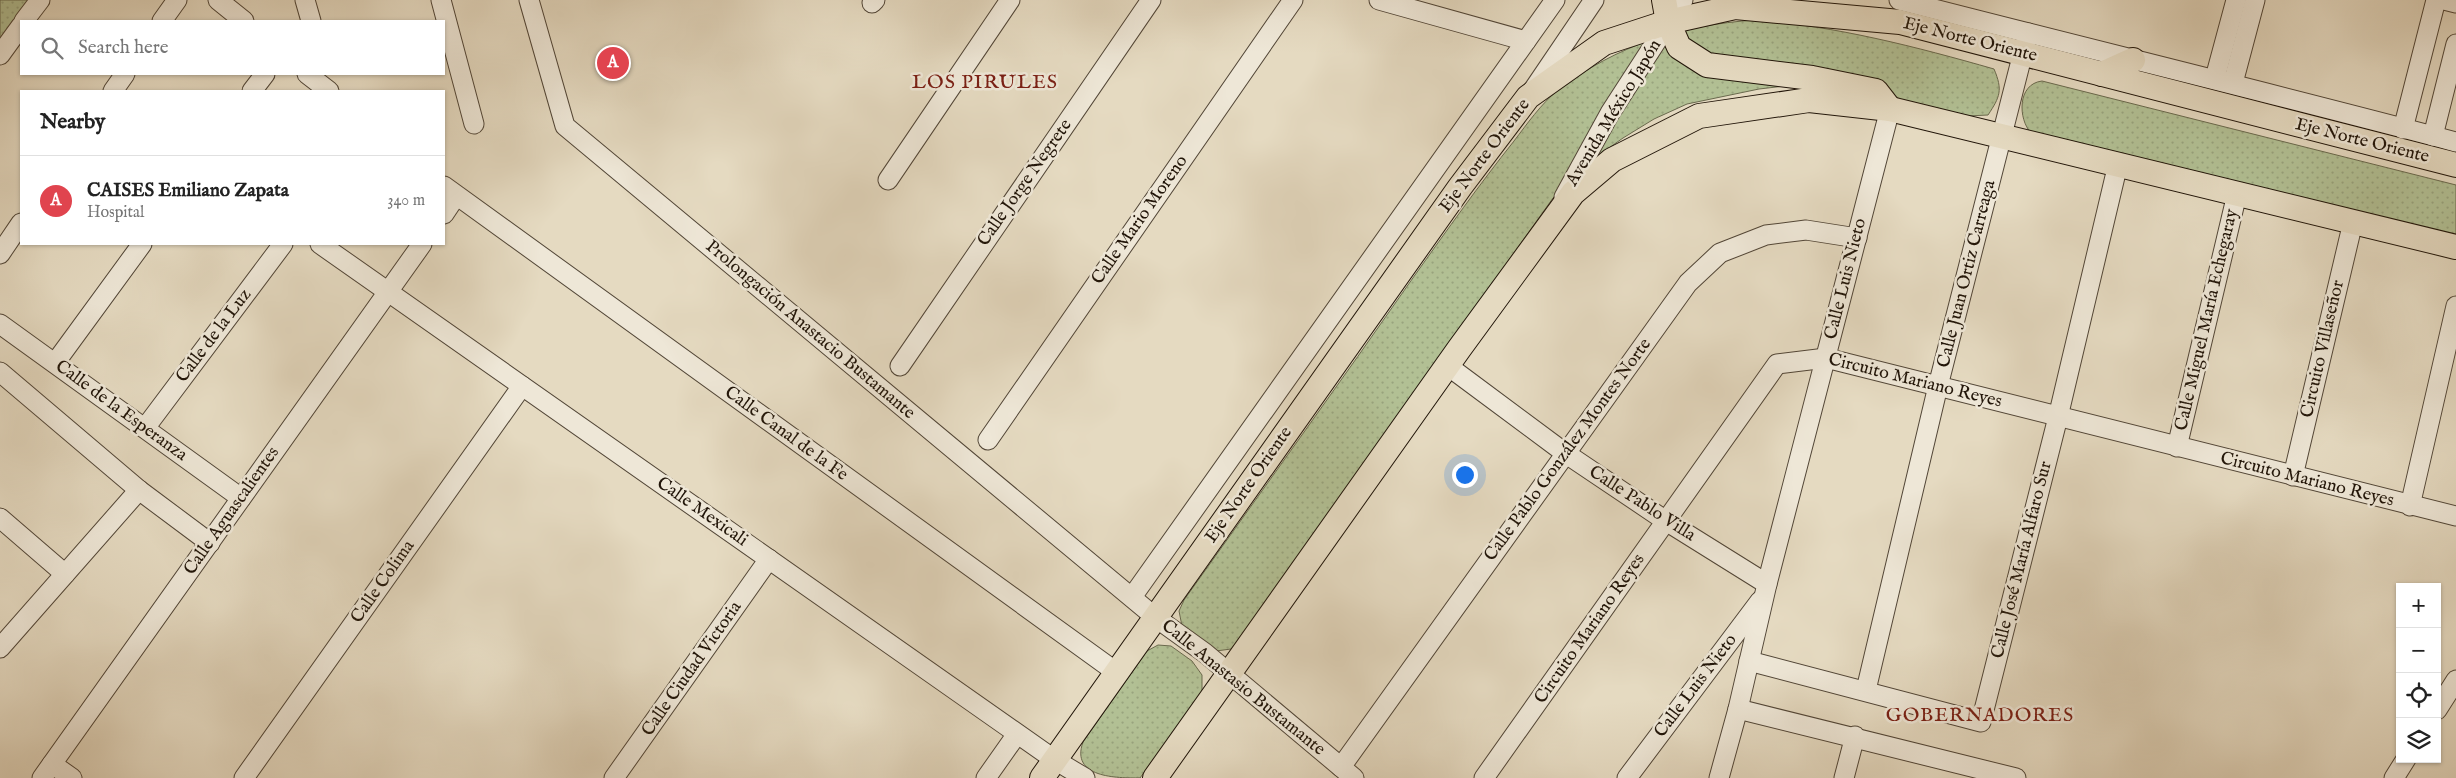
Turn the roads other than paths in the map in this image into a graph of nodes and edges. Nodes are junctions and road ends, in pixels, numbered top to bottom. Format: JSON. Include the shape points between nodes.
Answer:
{"nodes":[{"id":1,"x":40,"y":0,"type":"edge"},
{"id":2,"x":177,"y":0,"type":"edge"},
{"id":3,"x":218,"y":0,"type":"edge"},
{"id":4,"x":305,"y":0,"type":"edge"},
{"id":5,"x":441,"y":0,"type":"edge"},
{"id":6,"x":529,"y":0,"type":"edge"},
{"id":7,"x":1010,"y":0,"type":"edge"},
{"id":8,"x":1151,"y":0,"type":"edge"},
{"id":9,"x":1293,"y":0,"type":"edge"},
{"id":10,"x":1378,"y":0,"type":"edge"},
{"id":11,"x":1555,"y":0,"type":"edge"},
{"id":12,"x":1594,"y":0,"type":"edge"},
{"id":13,"x":1683,"y":0,"type":"edge"},
{"id":14,"x":1877,"y":0,"type":"edge"},
{"id":15,"x":1899,"y":0,"type":"edge"},
{"id":16,"x":2236,"y":0,"type":"edge"},
{"id":17,"x":2255,"y":0,"type":"edge"},
{"id":18,"x":2436,"y":0,"type":"edge"},
{"id":19,"x":2444,"y":0,"type":"edge"},
{"id":20,"x":2456,"y":3,"type":"edge"},
{"id":21,"x":1666,"y":11,"type":"edge"},
{"id":22,"x":1851,"y":17,"type":"junction"},
{"id":23,"x":25,"y":20,"type":"edge"},
{"id":24,"x":163,"y":20,"type":"edge"},
{"id":25,"x":243,"y":20,"type":"edge"},
{"id":26,"x":311,"y":20,"type":"edge"},
{"id":27,"x":20,"y":27,"type":"edge"},
{"id":28,"x":1526,"y":41,"type":"junction"},
{"id":29,"x":2025,"y":44,"type":"junction"},
{"id":30,"x":2456,"y":44,"type":"edge"},
{"id":31,"x":0,"y":55,"type":"edge"},
{"id":32,"x":2133,"y":60,"type":"junction"},
{"id":33,"x":2102,"y":74,"type":"junction"},
{"id":34,"x":124,"y":75,"type":"edge"},
{"id":35,"x":264,"y":75,"type":"edge"},
{"id":36,"x":308,"y":75,"type":"edge"},
{"id":37,"x":2214,"y":78,"type":"junction"},
{"id":38,"x":2233,"y":83,"type":"junction"},
{"id":39,"x":114,"y":90,"type":"edge"},
{"id":40,"x":253,"y":90,"type":"edge"},
{"id":41,"x":328,"y":90,"type":"edge"},
{"id":42,"x":1528,"y":97,"type":"junction"},
{"id":43,"x":1890,"y":109,"type":"junction"},
{"id":44,"x":474,"y":124,"type":"dead end"},
{"id":45,"x":2403,"y":129,"type":"junction"},
{"id":46,"x":2002,"y":136,"type":"junction"},
{"id":47,"x":2433,"y":136,"type":"junction"},
{"id":48,"x":2456,"y":142,"type":"edge"},
{"id":49,"x":2118,"y":164,"type":"junction"},
{"id":50,"x":2456,"y":165,"type":"edge"},
{"id":51,"x":888,"y":180,"type":"dead end"},
{"id":52,"x":450,"y":191,"type":"edge"},
{"id":53,"x":2237,"y":194,"type":"junction"},
{"id":54,"x":445,"y":210,"type":"edge"},
{"id":55,"x":2353,"y":222,"type":"junction"},
{"id":56,"x":20,"y":224,"type":"edge"},
{"id":57,"x":1548,"y":227,"type":"junction"},
{"id":58,"x":1857,"y":238,"type":"junction"},
{"id":59,"x":141,"y":245,"type":"edge"},
{"id":60,"x":282,"y":245,"type":"edge"},
{"id":61,"x":321,"y":245,"type":"edge"},
{"id":62,"x":421,"y":245,"type":"edge"},
{"id":63,"x":2456,"y":247,"type":"edge"},
{"id":64,"x":0,"y":254,"type":"edge"},
{"id":65,"x":388,"y":292,"type":"junction"},
{"id":66,"x":2456,"y":306,"type":"edge"},
{"id":67,"x":4,"y":334,"type":"edge"},
{"id":68,"x":1826,"y":358,"type":"junction"},
{"id":69,"x":55,"y":363,"type":"junction"},
{"id":70,"x":900,"y":366,"type":"dead end"},
{"id":71,"x":1448,"y":366,"type":"junction"},
{"id":72,"x":0,"y":372,"type":"edge"},
{"id":73,"x":522,"y":386,"type":"junction"},
{"id":74,"x":1938,"y":386,"type":"junction"},
{"id":75,"x":2058,"y":417,"type":"junction"},
{"id":76,"x":144,"y":428,"type":"junction"},
{"id":77,"x":988,"y":440,"type":"dead end"},
{"id":78,"x":2177,"y":447,"type":"junction"},
{"id":79,"x":1566,"y":453,"type":"junction"},
{"id":80,"x":2293,"y":476,"type":"junction"},
{"id":81,"x":139,"y":490,"type":"junction"},
{"id":82,"x":241,"y":498,"type":"junction"},
{"id":83,"x":2410,"y":506,"type":"junction"},
{"id":84,"x":2456,"y":516,"type":"edge"},
{"id":85,"x":0,"y":518,"type":"edge"},
{"id":86,"x":1666,"y":521,"type":"junction"},
{"id":87,"x":210,"y":543,"type":"junction"},
{"id":88,"x":770,"y":559,"type":"junction"},
{"id":89,"x":66,"y":574,"type":"junction"},
{"id":90,"x":1766,"y":589,"type":"junction"},
{"id":91,"x":1132,"y":597,"type":"junction"},
{"id":92,"x":1155,"y":617,"type":"junction"},
{"id":93,"x":0,"y":648,"type":"edge"},
{"id":94,"x":1749,"y":660,"type":"junction"},
{"id":95,"x":1116,"y":672,"type":"junction"},
{"id":96,"x":1231,"y":674,"type":"junction"},
{"id":97,"x":2456,"y":680,"type":"edge"},
{"id":98,"x":1866,"y":690,"type":"junction"},
{"id":99,"x":2441,"y":704,"type":"edge"},
{"id":100,"x":1738,"y":709,"type":"junction"},
{"id":101,"x":1018,"y":734,"type":"junction"},
{"id":102,"x":1855,"y":736,"type":"junction"},
{"id":103,"x":2403,"y":763,"type":"edge"},
{"id":104,"x":1048,"y":769,"type":"edge"},
{"id":105,"x":47,"y":771,"type":"edge"},
{"id":106,"x":1347,"y":772,"type":"edge"},
{"id":107,"x":1968,"y":772,"type":"edge"},
{"id":108,"x":72,"y":778,"type":"edge"},
{"id":109,"x":244,"y":778,"type":"edge"},
{"id":110,"x":614,"y":778,"type":"edge"},
{"id":111,"x":986,"y":778,"type":"edge"},
{"id":112,"x":1085,"y":778,"type":"edge"},
{"id":113,"x":1155,"y":778,"type":"edge"},
{"id":114,"x":1484,"y":778,"type":"edge"},
{"id":115,"x":1628,"y":778,"type":"edge"},
{"id":116,"x":1719,"y":778,"type":"edge"},
{"id":117,"x":1844,"y":778,"type":"edge"},
{"id":118,"x":2016,"y":778,"type":"edge"},
{"id":119,"x":2394,"y":778,"type":"edge"}],
"edges":[{"from":1,"to":23,"type":"street"},
{"from":2,"to":24,"type":"street"},
{"from":3,"to":25,"type":"street"},
{"from":4,"to":26,"type":"street"},
{"from":5,"to":44,"type":"street"},
{"from":6,"to":91,"type":"street","name":"Prolongación Anastacio Bustamante","via":[[565,126]]},
{"from":7,"to":51,"type":"street"},
{"from":8,"to":70,"type":"street","name":"Calle Jorge Negrete"},
{"from":9,"to":77,"type":"street","name":"Calle Mario Moreno"},
{"from":10,"to":28,"type":"street"},
{"from":11,"to":28,"type":"street","name":"Eje Norte Oriente"},
{"from":12,"to":42,"type":"street"},
{"from":13,"to":21,"type":"street","name":"Avenida México Japón"},
{"from":14,"to":22,"type":"main road"},
{"from":15,"to":29,"type":"street"},
{"from":16,"to":37,"type":"street"},
{"from":17,"to":38,"type":"street"},
{"from":18,"to":45,"type":"street"},
{"from":19,"to":20,"type":"street"},
{"from":21,"to":22,"type":"main road","name":"Eje Norte Oriente","via":[[1736,6]]},
{"from":21,"to":42,"type":"main road","name":"Eje Norte Oriente","via":[[1604,43]]},
{"from":21,"to":43,"type":"main road","via":[[1679,47],[1707,65],[1812,78],[1876,92]]},
{"from":21,"to":57,"type":"street","name":"Avenida México Japón"},
{"from":22,"to":29,"type":"main road","name":"Eje Norte Oriente","via":[[1900,22]]},
{"from":27,"to":31,"type":"street"},
{"from":28,"to":91,"type":"street","name":"Eje Norte Oriente"},
{"from":29,"to":32,"type":"street"},
{"from":29,"to":33,"type":"main road","name":"Eje Norte Oriente"},
{"from":29,"to":46,"type":"street","name":"Calle Juan Ortiz Carreaga"},
{"from":30,"to":47,"type":"street"},
{"from":32,"to":33,"type":"main road"},
{"from":32,"to":37,"type":"street"},
{"from":33,"to":50,"type":"main road","name":"Eje Norte Oriente"},
{"from":34,"to":39,"type":"street"},
{"from":35,"to":40,"type":"street"},
{"from":36,"to":41,"type":"street"},
{"from":37,"to":38,"type":"street"},
{"from":38,"to":45,"type":"street"},
{"from":42,"to":92,"type":"main road","name":"Eje Norte Oriente","via":[[1460,187]]},
{"from":43,"to":46,"type":"main road"},
{"from":43,"to":57,"type":"main road","via":[[1809,100],[1699,116],[1612,160],[1573,193]]},
{"from":43,"to":58,"type":"street","name":"Calle Luis Nieto"},
{"from":45,"to":47,"type":"street"},
{"from":46,"to":49,"type":"main road"},
{"from":46,"to":74,"type":"street","name":"Calle Juan Ortiz Carreaga"},
{"from":47,"to":48,"type":"street"},
{"from":49,"to":53,"type":"main road"},
{"from":49,"to":75,"type":"street","name":"Calle José María Alfaro Sur"},
{"from":52,"to":54,"type":"street"},
{"from":52,"to":95,"type":"street","name":"Calle Canal de la Fe"},
{"from":53,"to":55,"type":"main road"},
{"from":53,"to":78,"type":"street","name":"Calle Miguel María Echegaray"},
{"from":55,"to":63,"type":"main road"},
{"from":55,"to":80,"type":"street","name":"Circuito Villaseñor"},
{"from":56,"to":64,"type":"street"},
{"from":57,"to":71,"type":"main road"},
{"from":58,"to":68,"type":"street","name":"Calle Luis Nieto"},
{"from":58,"to":79,"type":"street","name":"Calle Pablo González Montes Norte","via":[[1806,230],[1766,235],[1720,253],[1688,283]]},
{"from":59,"to":69,"type":"street"},
{"from":60,"to":76,"type":"street","name":"Calle de la Luz"},
{"from":61,"to":65,"type":"street","name":"Calle Mexicali"},
{"from":62,"to":65,"type":"street","name":"Calle Aguascalientes"},
{"from":65,"to":73,"type":"street","name":"Calle Mexicali"},
{"from":65,"to":82,"type":"street","name":"Calle Aguascalientes"},
{"from":66,"to":83,"type":"street"},
{"from":67,"to":69,"type":"street","name":"Calle de la Esperanza"},
{"from":68,"to":74,"type":"street","name":"Circuito Mariano Reyes"},
{"from":68,"to":86,"type":"street","name":"Circuito Mariano Reyes","via":[[1777,364]]},
{"from":68,"to":90,"type":"street","name":"Calle Luis Nieto"},
{"from":69,"to":76,"type":"street","name":"Calle de la Esperanza"},
{"from":71,"to":79,"type":"street","name":"Calle Pablo Villa"},
{"from":71,"to":96,"type":"main road"},
{"from":72,"to":81,"type":"street"},
{"from":73,"to":88,"type":"street","name":"Calle Mexicali"},
{"from":73,"to":109,"type":"street","name":"Calle Colima"},
{"from":74,"to":75,"type":"street","name":"Circuito Mariano Reyes"},
{"from":74,"to":98,"type":"street","name":"Calle Juan Ortiz Carreaga"},
{"from":75,"to":78,"type":"street","name":"Circuito Mariano Reyes"},
{"from":75,"to":98,"type":"street","name":"Calle José María Alfaro Sur","via":[[1981,722]]},
{"from":76,"to":82,"type":"street","name":"Calle de la Esperanza"},
{"from":78,"to":80,"type":"street","name":"Circuito Mariano Reyes"},
{"from":79,"to":86,"type":"street","name":"Calle Pablo Villa"},
{"from":79,"to":106,"type":"street","name":"Calle Pablo González Montes Norte"},
{"from":80,"to":83,"type":"street","name":"Circuito Mariano Reyes"},
{"from":81,"to":87,"type":"street"},
{"from":81,"to":89,"type":"street"},
{"from":82,"to":87,"type":"street","name":"Calle Aguascalientes"},
{"from":83,"to":84,"type":"street","name":"Circuito Mariano Reyes"},
{"from":85,"to":89,"type":"street"},
{"from":86,"to":90,"type":"street","name":"Calle Pablo Villa"},
{"from":86,"to":114,"type":"street","name":"Circuito Mariano Reyes"},
{"from":87,"to":105,"type":"street","name":"Calle Aguascalientes"},
{"from":88,"to":101,"type":"street","name":"Calle Mexicali"},
{"from":88,"to":110,"type":"street","name":"Calle Ciudad Victoria"},
{"from":89,"to":93,"type":"street"},
{"from":90,"to":94,"type":"street","name":"Calle Luis Nieto"},
{"from":90,"to":115,"type":"street","name":"Calle Luis Nieto"},
{"from":91,"to":92,"type":"street","name":"Prolongación Anastacio Bustamante"},
{"from":92,"to":95,"type":"main road","name":"Eje Norte Oriente"},
{"from":92,"to":96,"type":"street","name":"Calle Anastasio Bustamante"},
{"from":94,"to":98,"type":"street","name":"Calle José María Alfaro Sur"},
{"from":94,"to":100,"type":"street","name":"Calle Luis Nieto"},
{"from":95,"to":104,"type":"main road","name":"Eje Norte Oriente"},
{"from":96,"to":106,"type":"street","name":"Calle Anastasio Bustamante"},
{"from":96,"to":113,"type":"main road"},
{"from":97,"to":99,"type":"street"},
{"from":100,"to":102,"type":"street"},
{"from":100,"to":116,"type":"street","name":"Calle Luis Nieto"},
{"from":101,"to":104,"type":"street","name":"Calle Mexicali"},
{"from":101,"to":111,"type":"street"},
{"from":102,"to":107,"type":"street"},
{"from":102,"to":117,"type":"street"},
{"from":103,"to":119,"type":"street"},
{"from":104,"to":112,"type":"street","name":"Calle Mexicali"},
{"from":105,"to":108,"type":"street"},
{"from":107,"to":118,"type":"street"}]}
